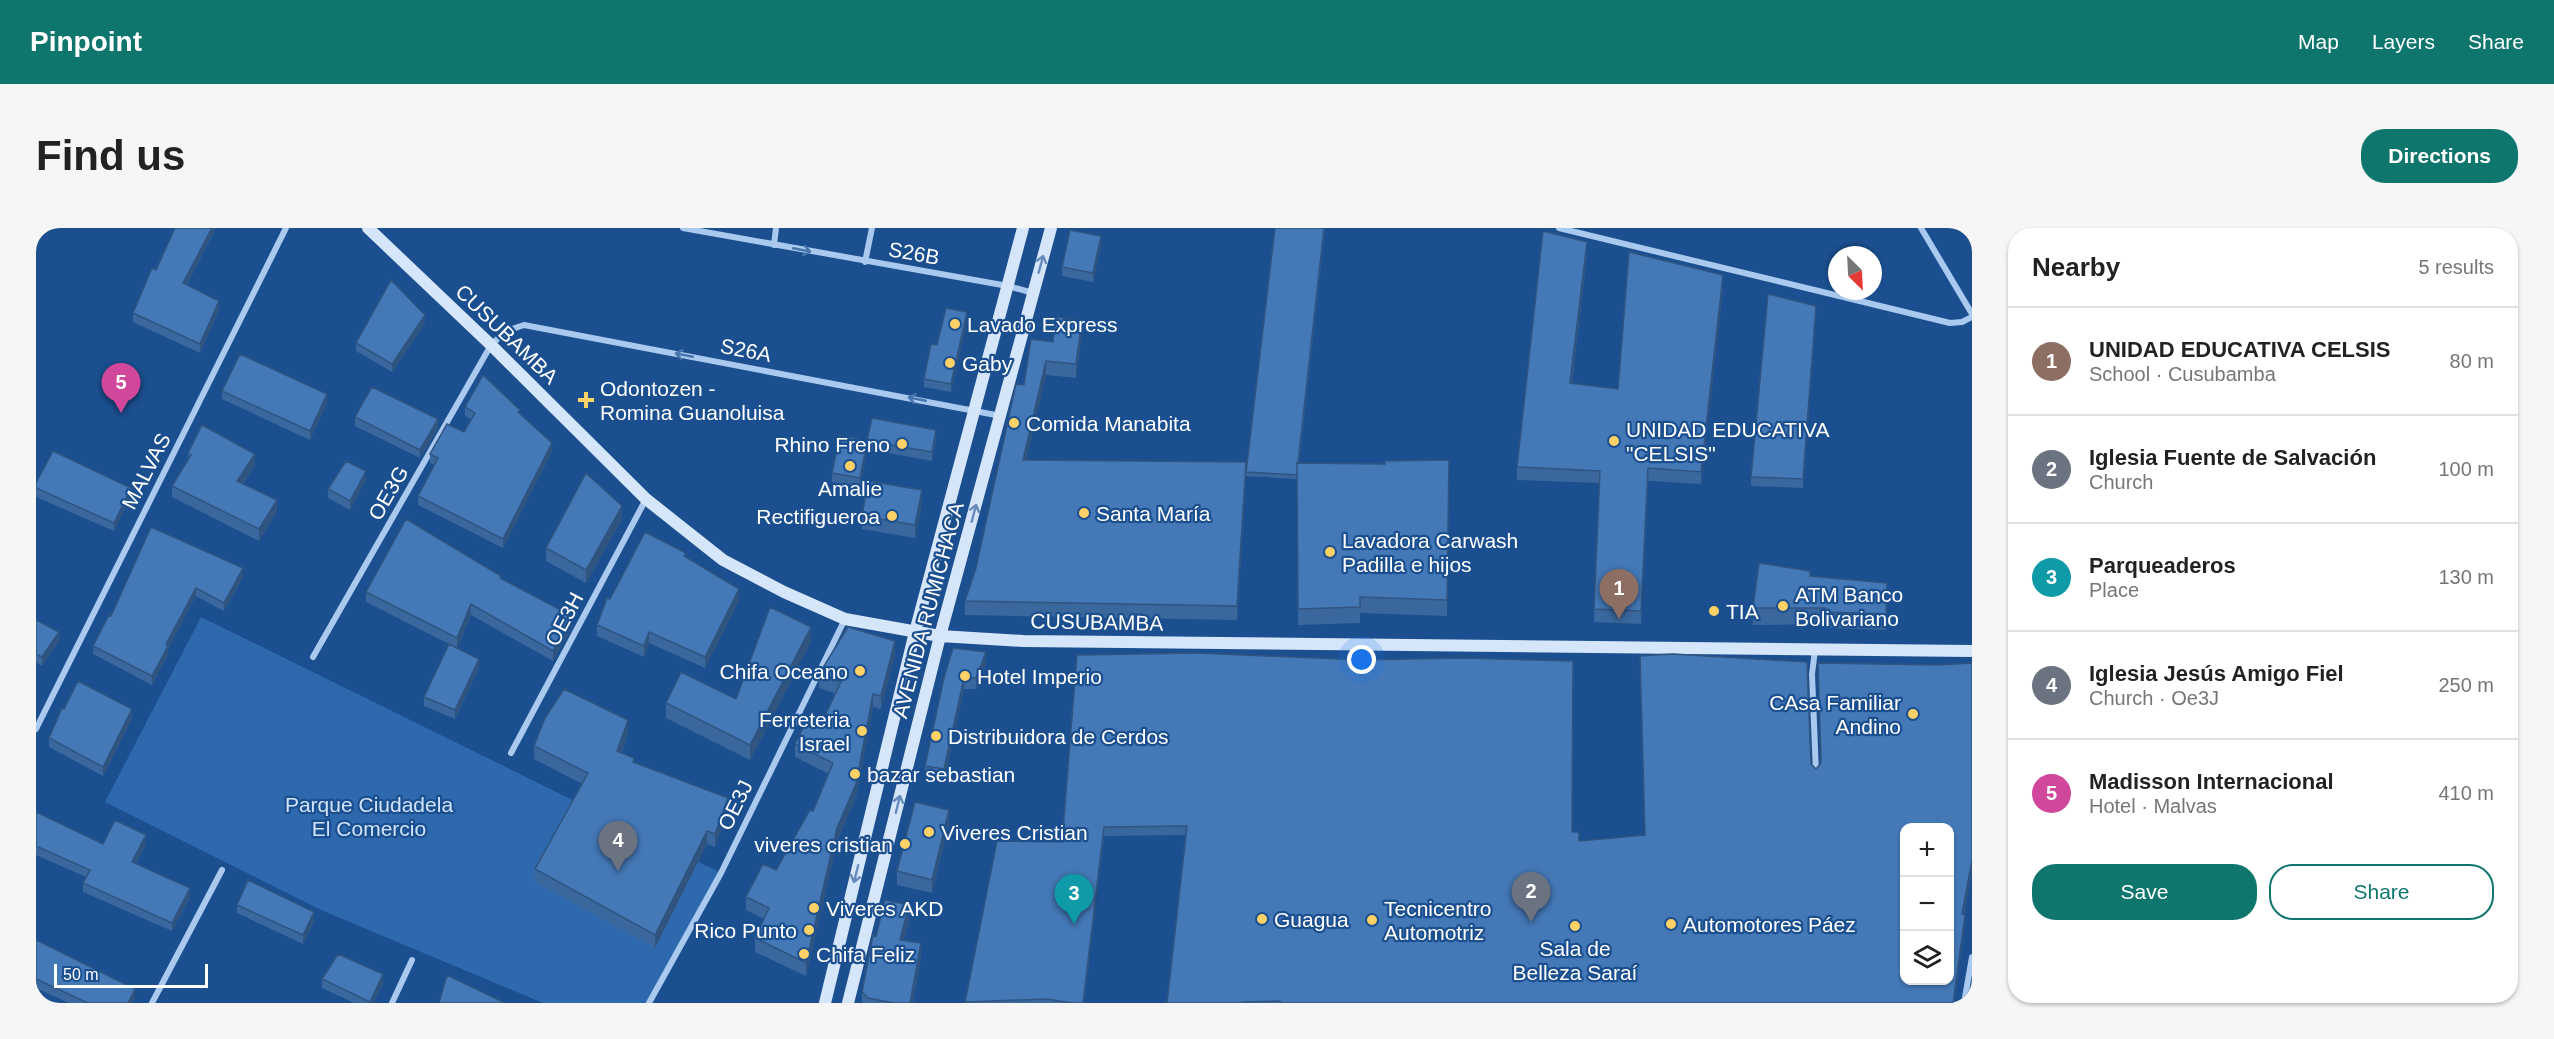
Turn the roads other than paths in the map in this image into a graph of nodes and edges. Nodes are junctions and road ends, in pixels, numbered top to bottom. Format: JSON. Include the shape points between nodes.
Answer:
{"nodes":[{"id":1,"x":286,"y":228,"type":"edge"},
{"id":2,"x":368,"y":228,"type":"edge"},
{"id":3,"x":683,"y":228,"type":"edge"},
{"id":4,"x":776,"y":228,"type":"edge"},
{"id":5,"x":872,"y":228,"type":"edge"},
{"id":6,"x":1023,"y":228,"type":"edge"},
{"id":7,"x":1051,"y":228,"type":"edge"},
{"id":8,"x":1559,"y":228,"type":"edge"},
{"id":9,"x":1921,"y":228,"type":"edge"},
{"id":10,"x":774,"y":245,"type":"junction"},
{"id":11,"x":865,"y":262,"type":"junction"},
{"id":12,"x":1008,"y":286,"type":"junction"},
{"id":13,"x":1034,"y":293,"type":"junction"},
{"id":14,"x":1972,"y":316,"type":"edge"},
{"id":15,"x":491,"y":345,"type":"junction"},
{"id":16,"x":974,"y":409,"type":"junction"},
{"id":17,"x":1001,"y":416,"type":"junction"},
{"id":18,"x":646,"y":499,"type":"junction"},
{"id":19,"x":845,"y":619,"type":"junction"},
{"id":20,"x":915,"y":632,"type":"junction"},
{"id":21,"x":940,"y":636,"type":"junction"},
{"id":22,"x":1815,"y":649,"type":"junction"},
{"id":23,"x":1972,"y":651,"type":"edge"},
{"id":24,"x":313,"y":657,"type":"dead end"},
{"id":25,"x":36,"y":729,"type":"edge"},
{"id":26,"x":511,"y":753,"type":"dead end"},
{"id":27,"x":1816,"y":773,"type":"edge"},
{"id":28,"x":222,"y":870,"type":"dead end"},
{"id":29,"x":1972,"y":957,"type":"edge"},
{"id":30,"x":412,"y":960,"type":"dead end"},
{"id":31,"x":152,"y":1003,"type":"edge"},
{"id":32,"x":392,"y":1003,"type":"edge"},
{"id":33,"x":649,"y":1003,"type":"edge"},
{"id":34,"x":825,"y":1003,"type":"edge"},
{"id":35,"x":848,"y":1003,"type":"edge"},
{"id":36,"x":1964,"y":1003,"type":"edge"}],
"edges":[{"from":1,"to":25,"type":"street","name":"MALVAS"},
{"from":2,"to":15,"type":"street","name":"CUSUBAMBA"},
{"from":3,"to":10,"type":"street","name":"S26B"},
{"from":4,"to":10,"type":"street"},
{"from":5,"to":11,"type":"street"},
{"from":6,"to":12,"type":"street","name":"AVENIDA RUMICHACA"},
{"from":13,"to":7,"type":"street","name":"AVENIDA RUMICHACA","one_way":true},
{"from":8,"to":14,"type":"street","via":[[1950,323]]},
{"from":9,"to":14,"type":"street"},
{"from":10,"to":11,"type":"street","name":"S26B","one_way":true},
{"from":11,"to":12,"type":"street","name":"S26B"},
{"from":12,"to":13,"type":"street","name":"S26B"},
{"from":12,"to":16,"type":"street","name":"AVENIDA RUMICHACA"},
{"from":13,"to":17,"type":"street","name":"AVENIDA RUMICHACA"},
{"from":16,"to":15,"type":"street","name":"S26A","one_way":true,"via":[[524,325],[506,331]]},
{"from":15,"to":18,"type":"street","name":"CUSUBAMBA"},
{"from":15,"to":24,"type":"street","name":"OE3G"},
{"from":16,"to":17,"type":"street","name":"S26A"},
{"from":16,"to":20,"type":"street","name":"AVENIDA RUMICHACA"},
{"from":21,"to":17,"type":"street","name":"AVENIDA RUMICHACA","one_way":true},
{"from":18,"to":19,"type":"street","name":"CUSUBAMBA","via":[[723,560]]},
{"from":18,"to":26,"type":"street","name":"OE3H"},
{"from":19,"to":20,"type":"street","name":"CUSUBAMBA"},
{"from":19,"to":33,"type":"street","name":"OE3J","via":[[721,873]]},
{"from":20,"to":21,"type":"street","name":"CUSUBAMBA"},
{"from":20,"to":34,"type":"street","name":"AVENIDA RUMICHACA","one_way":true},
{"from":21,"to":22,"type":"street","name":"CUSUBAMBA","via":[[1023,641]]},
{"from":35,"to":21,"type":"street","name":"AVENIDA RUMICHACA","one_way":true},
{"from":22,"to":23,"type":"street","name":"CUSUBAMBA"},
{"from":22,"to":27,"type":"street","via":[[1812,674]]},
{"from":28,"to":31,"type":"street"},
{"from":29,"to":36,"type":"street"},
{"from":30,"to":32,"type":"street"}]}
